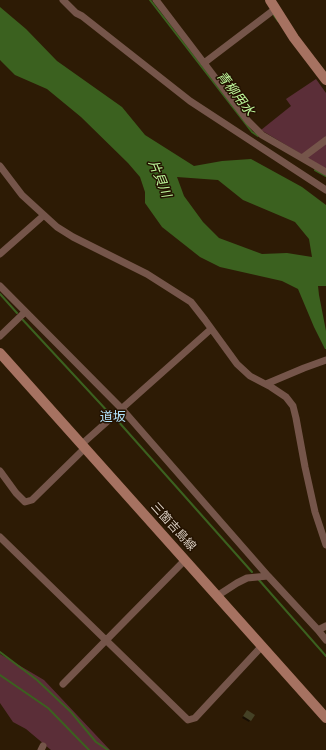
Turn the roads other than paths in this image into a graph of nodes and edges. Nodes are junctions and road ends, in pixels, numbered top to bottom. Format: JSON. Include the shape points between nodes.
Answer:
{"nodes":[{"id":1,"x":63,"y":0,"type":"edge"},
{"id":2,"x":156,"y":0,"type":"edge"},
{"id":3,"x":273,"y":4,"type":"edge"},
{"id":4,"x":204,"y":63,"type":"junction"},
{"id":5,"x":326,"y":80,"type":"edge"},
{"id":6,"x":326,"y":140,"type":"edge"},
{"id":7,"x":302,"y":158,"type":"junction"},
{"id":8,"x":0,"y":166,"type":"edge"},
{"id":9,"x":326,"y":172,"type":"edge"},
{"id":10,"x":326,"y":190,"type":"edge"},
{"id":11,"x":43,"y":216,"type":"junction"},
{"id":12,"x":0,"y":254,"type":"edge"},
{"id":13,"x":0,"y":286,"type":"edge"},
{"id":14,"x":25,"y":312,"type":"junction"},
{"id":15,"x":211,"y":329,"type":"junction"},
{"id":16,"x":0,"y":336,"type":"edge"},
{"id":17,"x":0,"y":353,"type":"edge"},
{"id":18,"x":326,"y":360,"type":"edge"},
{"id":19,"x":266,"y":384,"type":"junction"},
{"id":20,"x":119,"y":411,"type":"junction"},
{"id":21,"x":83,"y":446,"type":"junction"},
{"id":22,"x":0,"y":471,"type":"edge"},
{"id":23,"x":0,"y":538,"type":"edge"},
{"id":24,"x":326,"y":545,"type":"edge"},
{"id":25,"x":185,"y":560,"type":"junction"},
{"id":26,"x":268,"y":576,"type":"junction"},
{"id":27,"x":217,"y":596,"type":"junction"},
{"id":28,"x":326,"y":626,"type":"edge"},
{"id":29,"x":318,"y":630,"type":"junction"},
{"id":30,"x":107,"y":640,"type":"junction"},
{"id":31,"x":326,"y":640,"type":"edge"},
{"id":32,"x":262,"y":646,"type":"junction"},
{"id":33,"x":63,"y":684,"type":"dead end"},
{"id":34,"x":326,"y":718,"type":"edge"}],
"edges":[{"from":1,"to":10,"type":"street","via":[[190,102]]},
{"from":2,"to":4,"type":"street"},
{"from":3,"to":4,"type":"street"},
{"from":3,"to":5,"type":"main road","via":[[294,38]]},
{"from":4,"to":7,"type":"street","via":[[248,122],[262,135]]},
{"from":6,"to":7,"type":"street"},
{"from":7,"to":9,"type":"street"},
{"from":8,"to":11,"type":"street","via":[[22,195]]},
{"from":11,"to":12,"type":"street"},
{"from":11,"to":15,"type":"street","via":[[73,237],[147,274],[191,302]]},
{"from":13,"to":14,"type":"street"},
{"from":14,"to":16,"type":"street"},
{"from":14,"to":20,"type":"street","via":[[79,364]]},
{"from":15,"to":19,"type":"street","via":[[237,364],[250,376]]},
{"from":15,"to":20,"type":"street"},
{"from":17,"to":21,"type":"main road","name":"三箇吉島線"},
{"from":18,"to":19,"type":"street"},
{"from":19,"to":24,"type":"street","via":[[286,397],[293,406],[315,512]]},
{"from":20,"to":21,"type":"street"},
{"from":20,"to":26,"type":"street"},
{"from":21,"to":22,"type":"street","via":[[32,500],[25,502]]},
{"from":21,"to":25,"type":"main road","name":"三箇吉島線"},
{"from":23,"to":30,"type":"street"},
{"from":25,"to":27,"type":"main road","name":"三箇吉島線"},
{"from":25,"to":30,"type":"street"},
{"from":26,"to":27,"type":"street","via":[[247,578]]},
{"from":26,"to":29,"type":"street"},
{"from":27,"to":32,"type":"main road","name":"三箇吉島線"},
{"from":28,"to":29,"type":"street"},
{"from":29,"to":31,"type":"street"},
{"from":30,"to":32,"type":"street","via":[[188,720],[195,718]]},
{"from":30,"to":33,"type":"street"},
{"from":32,"to":34,"type":"main road","name":"三箇吉島線"}]}
